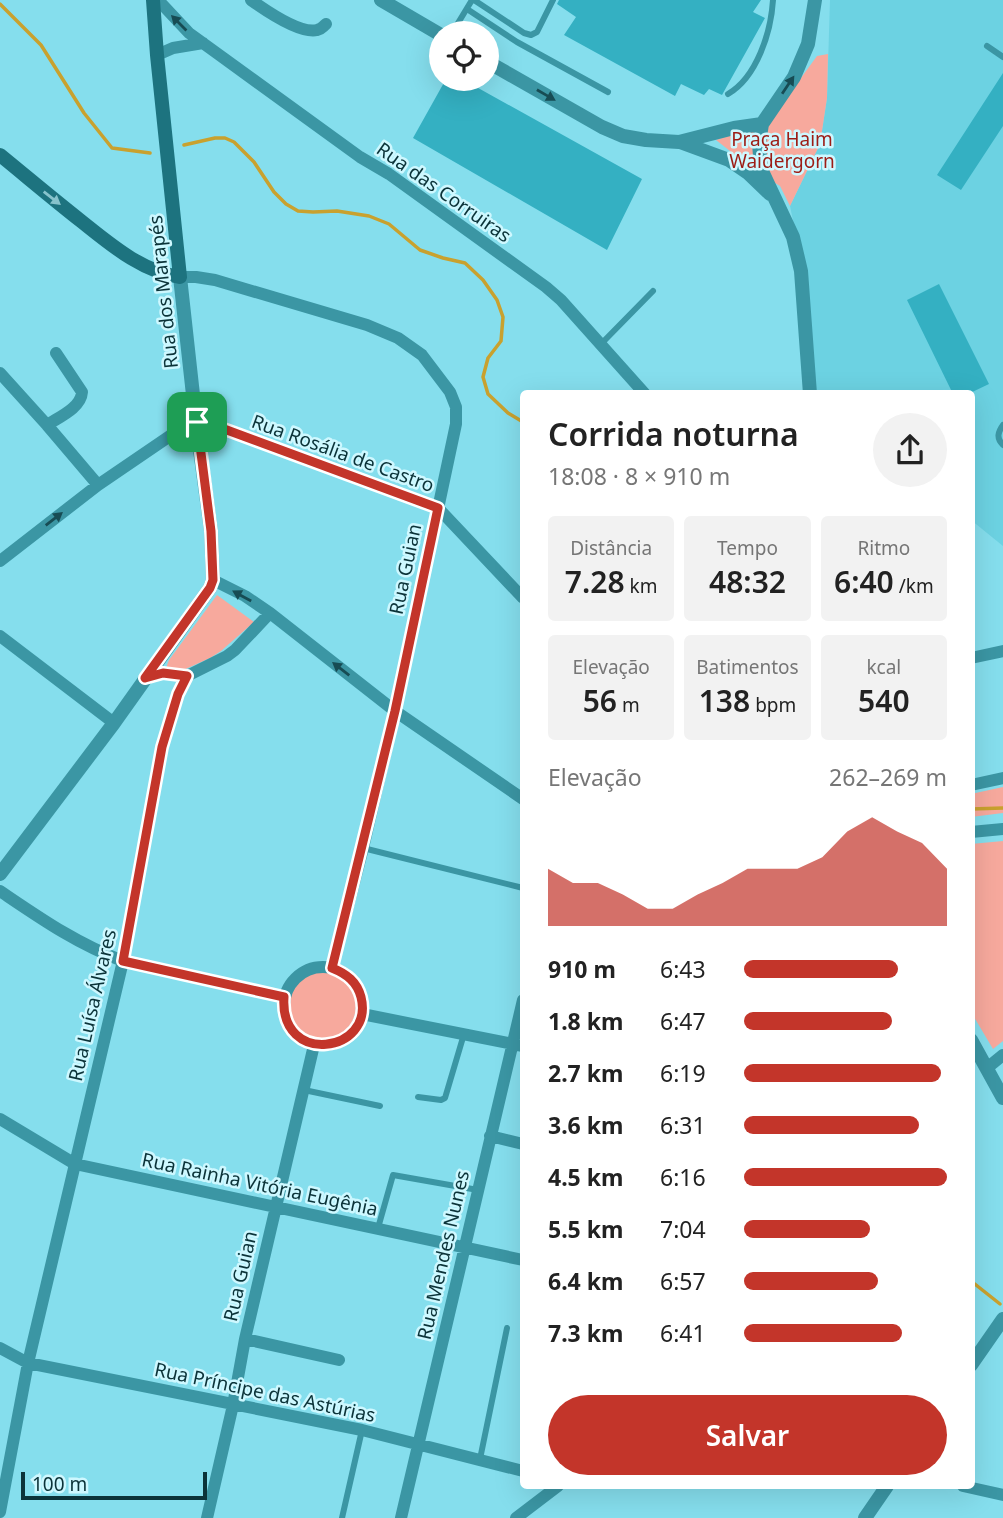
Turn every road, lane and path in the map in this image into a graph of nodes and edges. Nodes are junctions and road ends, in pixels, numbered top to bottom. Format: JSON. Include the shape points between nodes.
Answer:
{"nodes":[{"id":1,"x":155,"y":0,"type":"edge"},
{"id":2,"x":251,"y":0,"type":"edge"},
{"id":3,"x":381,"y":0,"type":"edge"},
{"id":4,"x":473,"y":0,"type":"edge"},
{"id":5,"x":553,"y":0,"type":"edge"},
{"id":6,"x":773,"y":0,"type":"edge"},
{"id":7,"x":815,"y":0,"type":"edge"},
{"id":8,"x":467,"y":9,"type":"junction"},
{"id":9,"x":460,"y":21,"type":"edge"},
{"id":10,"x":326,"y":24,"type":"dead end"},
{"id":11,"x":429,"y":28,"type":"edge"},
{"id":12,"x":203,"y":43,"type":"junction"},
{"id":13,"x":987,"y":47,"type":"dead end"},
{"id":14,"x":157,"y":55,"type":"junction"},
{"id":15,"x":1003,"y":57,"type":"edge"},
{"id":16,"x":499,"y":68,"type":"edge"},
{"id":17,"x":608,"y":92,"type":"dead end"},
{"id":18,"x":728,"y":94,"type":"dead end"},
{"id":19,"x":762,"y":124,"type":"junction"},
{"id":20,"x":679,"y":142,"type":"junction"},
{"id":21,"x":0,"y":155,"type":"edge"},
{"id":22,"x":775,"y":199,"type":"junction"},
{"id":23,"x":180,"y":276,"type":"junction"},
{"id":24,"x":653,"y":291,"type":"dead end"},
{"id":25,"x":601,"y":344,"type":"junction"},
{"id":26,"x":55,"y":353,"type":"dead end"},
{"id":27,"x":0,"y":373,"type":"edge"},
{"id":28,"x":641,"y":390,"type":"edge"},
{"id":29,"x":810,"y":390,"type":"edge"},
{"id":30,"x":197,"y":422,"type":"junction"},
{"id":31,"x":47,"y":425,"type":"junction"},
{"id":32,"x":1003,"y":425,"type":"edge"},
{"id":33,"x":1003,"y":445,"type":"edge"},
{"id":34,"x":98,"y":485,"type":"junction"},
{"id":35,"x":438,"y":508,"type":"junction"},
{"id":36,"x":0,"y":561,"type":"edge"},
{"id":37,"x":213,"y":580,"type":"junction"},
{"id":38,"x":520,"y":595,"type":"edge"},
{"id":39,"x":270,"y":613,"type":"junction"},
{"id":40,"x":0,"y":636,"type":"edge"},
{"id":41,"x":1003,"y":651,"type":"edge"},
{"id":42,"x":975,"y":657,"type":"edge"},
{"id":43,"x":187,"y":676,"type":"junction"},
{"id":44,"x":145,"y":678,"type":"junction"},
{"id":45,"x":395,"y":711,"type":"junction"},
{"id":46,"x":114,"y":723,"type":"junction"},
{"id":47,"x":1003,"y":778,"type":"edge"},
{"id":48,"x":975,"y":784,"type":"edge"},
{"id":49,"x":520,"y":797,"type":"edge"},
{"id":50,"x":1003,"y":829,"type":"edge"},
{"id":51,"x":975,"y":832,"type":"edge"},
{"id":52,"x":363,"y":848,"type":"junction"},
{"id":53,"x":0,"y":874,"type":"edge"},
{"id":54,"x":520,"y":887,"type":"edge"},
{"id":55,"x":0,"y":891,"type":"edge"},
{"id":56,"x":123,"y":961,"type":"junction"},
{"id":57,"x":332,"y":968,"type":"junction"},
{"id":58,"x":284,"y":997,"type":"junction"},
{"id":59,"x":362,"y":1014,"type":"junction"},
{"id":60,"x":520,"y":1027,"type":"edge"},
{"id":61,"x":464,"y":1034,"type":"junction"},
{"id":62,"x":314,"y":1045,"type":"junction"},
{"id":63,"x":518,"y":1045,"type":"edge"},
{"id":64,"x":975,"y":1047,"type":"edge"},
{"id":65,"x":1003,"y":1055,"type":"edge"},
{"id":66,"x":987,"y":1068,"type":"junction"},
{"id":67,"x":304,"y":1090,"type":"junction"},
{"id":68,"x":418,"y":1097,"type":"dead end"},
{"id":69,"x":1003,"y":1098,"type":"edge"},
{"id":70,"x":380,"y":1106,"type":"dead end"},
{"id":71,"x":0,"y":1119,"type":"edge"},
{"id":72,"x":490,"y":1136,"type":"junction"},
{"id":73,"x":520,"y":1143,"type":"edge"},
{"id":74,"x":75,"y":1164,"type":"junction"},
{"id":75,"x":478,"y":1190,"type":"junction"},
{"id":76,"x":276,"y":1207,"type":"junction"},
{"id":77,"x":378,"y":1228,"type":"junction"},
{"id":78,"x":466,"y":1247,"type":"junction"},
{"id":79,"x":520,"y":1258,"type":"edge"},
{"id":80,"x":1003,"y":1319,"type":"edge"},
{"id":81,"x":507,"y":1328,"type":"dead end"},
{"id":82,"x":244,"y":1339,"type":"junction"},
{"id":83,"x":0,"y":1348,"type":"edge"},
{"id":84,"x":975,"y":1359,"type":"edge"},
{"id":85,"x":339,"y":1360,"type":"dead end"},
{"id":86,"x":28,"y":1363,"type":"junction"},
{"id":87,"x":233,"y":1405,"type":"junction"},
{"id":88,"x":362,"y":1430,"type":"junction"},
{"id":89,"x":418,"y":1445,"type":"junction"},
{"id":90,"x":480,"y":1459,"type":"junction"},
{"id":91,"x":520,"y":1470,"type":"edge"},
{"id":92,"x":554,"y":1489,"type":"edge"},
{"id":93,"x":885,"y":1489,"type":"edge"},
{"id":94,"x":975,"y":1489,"type":"edge"},
{"id":95,"x":1003,"y":1495,"type":"edge"},
{"id":96,"x":0,"y":1512,"type":"edge"},
{"id":97,"x":207,"y":1518,"type":"edge"},
{"id":98,"x":342,"y":1518,"type":"edge"},
{"id":99,"x":401,"y":1518,"type":"edge"},
{"id":100,"x":517,"y":1518,"type":"edge"},
{"id":101,"x":864,"y":1518,"type":"edge"}],
"edges":[{"from":12,"to":1,"type":"street","name":"Rua das Corruiras","one_way":true},
{"from":1,"to":14,"type":"main road","name":"Rua dos Marapés"},
{"from":2,"to":10,"type":"street","via":[[306,30]]},
{"from":3,"to":11,"type":"street"},
{"from":4,"to":5,"type":"lane","via":[[531,35]]},
{"from":4,"to":8,"type":"lane"},
{"from":6,"to":18,"type":"lane","via":[[768,36],[754,67]]},
{"from":19,"to":7,"type":"street","one_way":true,"via":[[794,76],[808,44]]},
{"from":8,"to":9,"type":"lane"},
{"from":8,"to":17,"type":"lane"},
{"from":12,"to":14,"type":"street"},
{"from":12,"to":25,"type":"street","name":"Rua das Corruiras","via":[[546,287]]},
{"from":13,"to":15,"type":"lane"},
{"from":14,"to":23,"type":"main road","name":"Rua dos Marapés"},
{"from":16,"to":20,"type":"street","one_way":true,"via":[[623,136]]},
{"from":19,"to":20,"type":"street"},
{"from":19,"to":22,"type":"street","via":[[761,169]]},
{"from":20,"to":22,"type":"street","via":[[729,160]]},
{"from":21,"to":23,"type":"main road","one_way":true,"via":[[118,250],[152,269]]},
{"from":22,"to":29,"type":"street","via":[[793,237],[801,271]]},
{"from":23,"to":30,"type":"street","name":"Rua dos Marapés"},
{"from":23,"to":35,"type":"street","name":"Rua Guian","via":[[215,280],[367,325],[422,355],[456,407],[457,424]]},
{"from":24,"to":25,"type":"lane"},
{"from":25,"to":28,"type":"street","name":"Rua das Corruiras"},
{"from":26,"to":31,"type":"street","via":[[82,399]]},
{"from":27,"to":31,"type":"street"},
{"from":30,"to":34,"type":"street"},
{"from":30,"to":35,"type":"street","name":"Rua Rosália de Castro"},
{"from":30,"to":37,"type":"street","name":"Rua dos Marapés"},
{"from":31,"to":34,"type":"street"},
{"from":32,"to":33,"type":"lane","via":[[998,440]]},
{"from":36,"to":34,"type":"street","one_way":true},
{"from":35,"to":38,"type":"street","name":"Rua Rosália de Castro"},
{"from":35,"to":45,"type":"street","name":"Rua Guian"},
{"from":39,"to":37,"type":"street","one_way":true},
{"from":37,"to":44,"type":"street"},
{"from":39,"to":43,"type":"street","via":[[228,656]]},
{"from":45,"to":39,"type":"street","one_way":true},
{"from":40,"to":46,"type":"street"},
{"from":41,"to":42,"type":"street"},
{"from":43,"to":44,"type":"street","via":[[163,673]]},
{"from":43,"to":56,"type":"street","name":"Rua Luísa Álvares","via":[[162,747]]},
{"from":44,"to":46,"type":"street"},
{"from":45,"to":49,"type":"street"},
{"from":45,"to":52,"type":"street","name":"Rua Guian"},
{"from":46,"to":53,"type":"street"},
{"from":47,"to":48,"type":"street"},
{"from":50,"to":51,"type":"street"},
{"from":52,"to":54,"type":"lane"},
{"from":52,"to":57,"type":"street","name":"Rua Guian"},
{"from":55,"to":56,"type":"street","via":[[97,952]]},
{"from":56,"to":58,"type":"street"},
{"from":56,"to":74,"type":"street","name":"Rua Luísa Álvares"},
{"from":57,"to":58,"type":"street","via":[[308,969],[289,985]]},
{"from":57,"to":59,"type":"street","via":[[353,980]]},
{"from":58,"to":62,"type":"street","via":[[286,1022]]},
{"from":59,"to":61,"type":"street"},
{"from":59,"to":62,"type":"street","via":[[357,1026],[339,1042]]},
{"from":60,"to":63,"type":"street","name":"Rua Mendes Nunes"},
{"from":61,"to":63,"type":"street"},
{"from":61,"to":68,"type":"lane","via":[[445,1098]]},
{"from":62,"to":67,"type":"street","name":"Rua Guian"},
{"from":63,"to":72,"type":"street","name":"Rua Mendes Nunes"},
{"from":64,"to":66,"type":"street"},
{"from":65,"to":66,"type":"street"},
{"from":66,"to":69,"type":"street"},
{"from":67,"to":70,"type":"lane"},
{"from":67,"to":76,"type":"street","name":"Rua Guian"},
{"from":71,"to":74,"type":"street","name":"Rua Rainha Vitória Eugênia"},
{"from":72,"to":73,"type":"street"},
{"from":72,"to":75,"type":"street","name":"Rua Mendes Nunes"},
{"from":74,"to":76,"type":"street","name":"Rua Rainha Vitória Eugênia"},
{"from":74,"to":86,"type":"street","name":"Rua Luísa Álvares"},
{"from":75,"to":77,"type":"lane","via":[[393,1175]]},
{"from":75,"to":78,"type":"street","name":"Rua Mendes Nunes"},
{"from":76,"to":77,"type":"street","name":"Rua Rainha Vitória Eugênia"},
{"from":76,"to":82,"type":"street","name":"Rua Guian"},
{"from":77,"to":78,"type":"street","name":"Rua Rainha Vitória Eugênia"},
{"from":78,"to":79,"type":"street","name":"Rua Rainha Vitória Eugênia"},
{"from":78,"to":89,"type":"street","name":"Rua Mendes Nunes"},
{"from":80,"to":84,"type":"street"},
{"from":81,"to":90,"type":"lane"},
{"from":82,"to":85,"type":"street"},
{"from":82,"to":87,"type":"street","name":"Rua Guian"},
{"from":83,"to":86,"type":"street","name":"Rua Príncipe das Astúrias"},
{"from":86,"to":87,"type":"street","name":"Rua Príncipe das Astúrias"},
{"from":86,"to":96,"type":"street","name":"Rua Luísa Álvares"},
{"from":87,"to":88,"type":"street","name":"Rua Príncipe das Astúrias"},
{"from":87,"to":97,"type":"street","name":"Rua Guian"},
{"from":88,"to":89,"type":"street","name":"Rua Príncipe das Astúrias"},
{"from":88,"to":98,"type":"lane"},
{"from":89,"to":90,"type":"street","name":"Rua Príncipe das Astúrias"},
{"from":89,"to":99,"type":"street","name":"Rua Mendes Nunes"},
{"from":90,"to":91,"type":"street","name":"Rua Príncipe das Astúrias"},
{"from":92,"to":100,"type":"street"},
{"from":93,"to":101,"type":"street"},
{"from":94,"to":95,"type":"street"}]}
